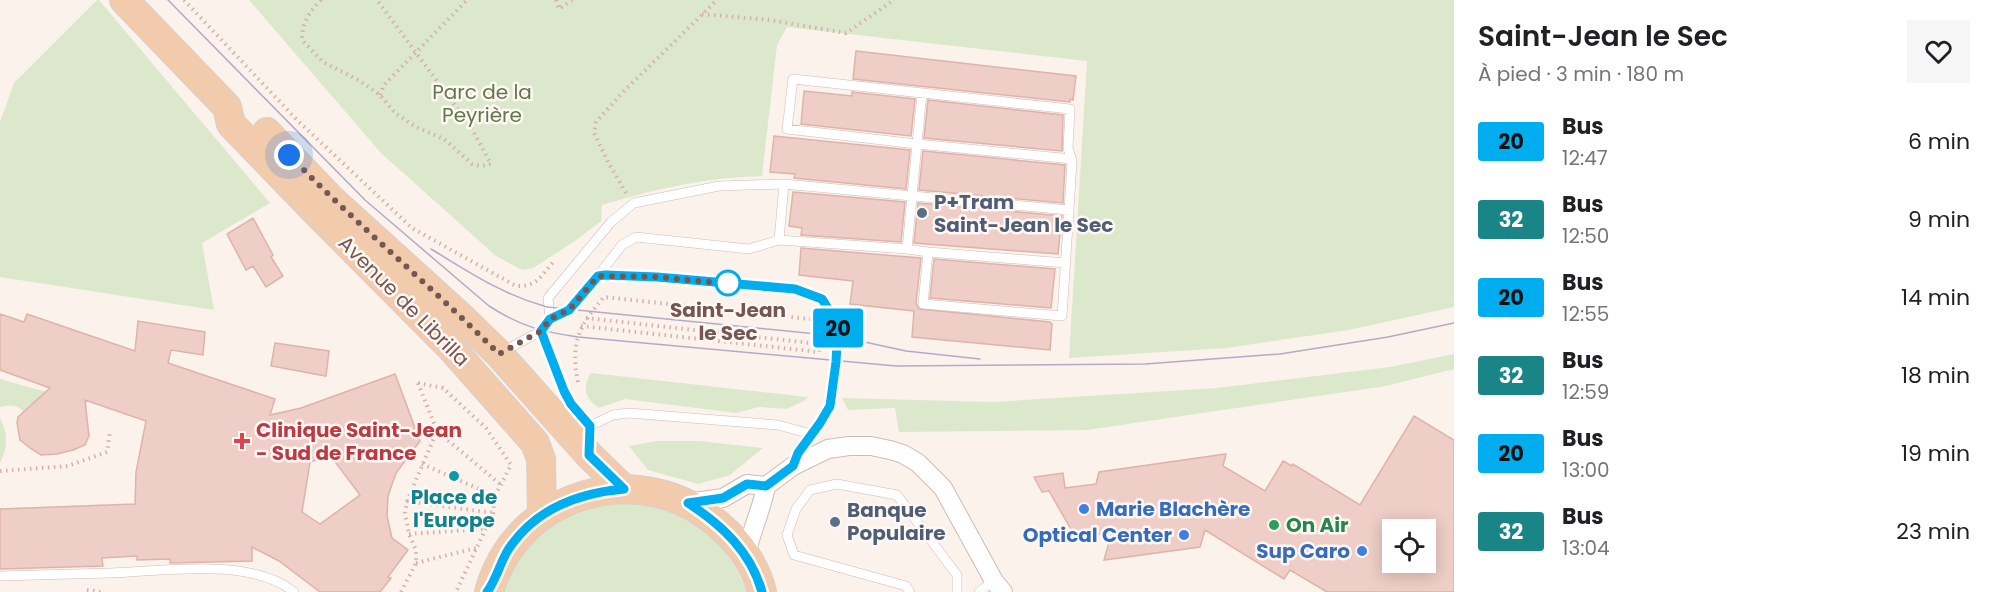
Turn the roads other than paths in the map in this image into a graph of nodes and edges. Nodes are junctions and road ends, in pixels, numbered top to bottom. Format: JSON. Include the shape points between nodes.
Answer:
{"nodes":[{"id":1,"x":124,"y":0,"type":"edge"},
{"id":2,"x":922,"y":93,"type":"junction"},
{"id":3,"x":227,"y":106,"type":"junction"},
{"id":4,"x":917,"y":144,"type":"junction"},
{"id":5,"x":1072,"y":159,"type":"junction"},
{"id":6,"x":784,"y":184,"type":"junction"},
{"id":7,"x":912,"y":196,"type":"junction"},
{"id":8,"x":1070,"y":210,"type":"junction"},
{"id":9,"x":780,"y":240,"type":"junction"},
{"id":10,"x":907,"y":249,"type":"junction"},
{"id":11,"x":928,"y":252,"type":"junction"},
{"id":12,"x":1066,"y":263,"type":"junction"},
{"id":13,"x":598,"y":276,"type":"junction"},
{"id":14,"x":550,"y":319,"type":"junction"},
{"id":15,"x":541,"y":331,"type":"junction"},
{"id":16,"x":499,"y":354,"type":"junction"},
{"id":17,"x":474,"y":373,"type":"junction"},
{"id":18,"x":590,"y":426,"type":"junction"},
{"id":19,"x":811,"y":434,"type":"junction"},
{"id":20,"x":589,"y":455,"type":"junction"},
{"id":21,"x":793,"y":466,"type":"junction"},
{"id":22,"x":766,"y":486,"type":"junction"},
{"id":23,"x":624,"y":489,"type":"junction"},
{"id":24,"x":688,"y":503,"type":"junction"},
{"id":25,"x":542,"y":515,"type":"junction"},
{"id":26,"x":746,"y":555,"type":"junction"},
{"id":27,"x":0,"y":576,"type":"edge"},
{"id":28,"x":481,"y":586,"type":"edge"},
{"id":29,"x":999,"y":587,"type":"edge"},
{"id":30,"x":764,"y":591,"type":"edge"},
{"id":31,"x":294,"y":592,"type":"edge"},
{"id":32,"x":910,"y":592,"type":"edge"},
{"id":33,"x":957,"y":592,"type":"edge"},
{"id":34,"x":979,"y":592,"type":"edge"}],
"edges":[{"from":1,"to":3,"type":"main road","name":"Avenue de Librilla"},
{"from":2,"to":4,"type":"lane"},
{"from":2,"to":4,"type":"lane","via":[[793,79],[787,129]]},
{"from":2,"to":5,"type":"lane","via":[[1070,109],[1068,148]]},
{"from":3,"to":16,"type":"main road","name":"Avenue de Librilla","via":[[246,111],[331,199]]},
{"from":3,"to":17,"type":"main road","name":"Avenue de Librilla","via":[[231,124]]},
{"from":4,"to":5,"type":"lane"},
{"from":4,"to":7,"type":"lane"},
{"from":5,"to":8,"type":"lane"},
{"from":6,"to":7,"type":"lane"},
{"from":6,"to":9,"type":"lane"},
{"from":6,"to":14,"type":"lane","via":[[718,186],[634,203],[611,222],[548,298]]},
{"from":7,"to":8,"type":"lane"},
{"from":7,"to":10,"type":"lane"},
{"from":8,"to":12,"type":"lane"},
{"from":9,"to":10,"type":"lane"},
{"from":9,"to":13,"type":"lane","via":[[749,249],[636,237],[622,245]]},
{"from":10,"to":11,"type":"lane"},
{"from":11,"to":12,"type":"lane"},
{"from":11,"to":12,"type":"lane","via":[[923,304],[1039,314],[1062,315]]},
{"from":13,"to":14,"type":"lane","via":[[569,310]]},
{"from":13,"to":19,"type":"lane","via":[[795,289],[822,299],[838,324],[836,362],[830,406]]},
{"from":14,"to":15,"type":"lane"},
{"from":15,"to":16,"type":"lane"},
{"from":15,"to":18,"type":"lane","via":[[564,391]]},
{"from":16,"to":17,"type":"main road"},
{"from":16,"to":20,"type":"main road","name":"Avenue de Librilla"},
{"from":17,"to":25,"type":"main road","name":"Avenue de Librilla","via":[[534,443],[541,459]]},
{"from":18,"to":19,"type":"lane","via":[[629,412],[778,425]]},
{"from":18,"to":20,"type":"lane"},
{"from":19,"to":21,"type":"lane"},
{"from":20,"to":23,"type":"main road","name":"Avenue de Librilla"},
{"from":21,"to":22,"type":"street"},
{"from":21,"to":29,"type":"street","via":[[828,449],[849,446],[871,446],[903,454],[943,488]]},
{"from":22,"to":24,"type":"street","via":[[747,484],[723,498]]},
{"from":22,"to":26,"type":"street"},
{"from":23,"to":24,"type":"main road","via":[[657,492]]},
{"from":23,"to":25,"type":"main road","via":[[595,492]]},
{"from":24,"to":26,"type":"main road","via":[[711,517]]},
{"from":25,"to":28,"type":"main road","via":[[524,530]]},
{"from":26,"to":30,"type":"main road"},
{"from":27,"to":31,"type":"lane","via":[[208,568],[254,574]]},
{"from":29,"to":34,"type":"lane"},
{"from":32,"to":33,"type":"lane","via":[[906,586],[794,555],[787,535],[796,509],[810,490],[837,484],[897,495],[957,574]]}]}
